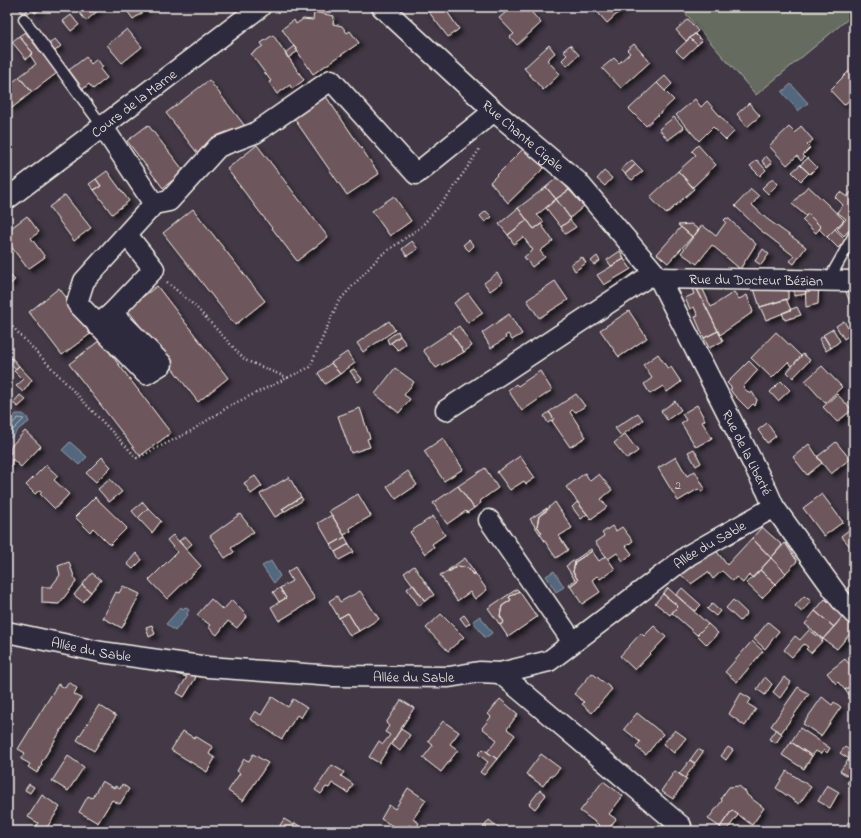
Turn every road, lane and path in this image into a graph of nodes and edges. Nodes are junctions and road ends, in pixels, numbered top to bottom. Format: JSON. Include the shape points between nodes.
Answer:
{"nodes":[{"id":1,"x":260,"y":7,"type":"edge"},
{"id":2,"x":382,"y":7,"type":"edge"},
{"id":3,"x":24,"y":19,"type":"dead end"},
{"id":4,"x":494,"y":111,"type":"junction"},
{"id":5,"x":103,"y":126,"type":"junction"},
{"id":6,"x":485,"y":142,"type":"dead end"},
{"id":7,"x":7,"y":199,"type":"edge"},
{"id":8,"x":154,"y":204,"type":"junction"},
{"id":9,"x":127,"y":235,"type":"junction"},
{"id":10,"x":854,"y":235,"type":"edge"},
{"id":11,"x":154,"y":269,"type":"junction"},
{"id":12,"x":656,"y":276,"type":"junction"},
{"id":13,"x":828,"y":281,"type":"junction"},
{"id":14,"x":854,"y":281,"type":"edge"},
{"id":15,"x":7,"y":321,"type":"edge"},
{"id":16,"x":288,"y":378,"type":"junction"},
{"id":17,"x":446,"y":410,"type":"dead end"},
{"id":18,"x":774,"y":506,"type":"junction"},
{"id":19,"x":489,"y":520,"type":"dead end"},
{"id":20,"x":854,"y":614,"type":"edge"},
{"id":21,"x":7,"y":632,"type":"edge"},
{"id":22,"x":574,"y":642,"type":"junction"},
{"id":23,"x":500,"y":673,"type":"junction"},
{"id":24,"x":681,"y":826,"type":"dead end"}],
"edges":[{"from":1,"to":5,"type":"street","name":"Cours de la Marne"},
{"from":2,"to":4,"type":"street","name":"Rue Chante Cigale"},
{"from":3,"to":5,"type":"lane"},
{"from":4,"to":8,"type":"street","via":[[416,174],[331,80],[255,133],[218,147],[169,201]]},
{"from":4,"to":12,"type":"street","name":"Rue Chante Cigale","via":[[577,181]]},
{"from":5,"to":7,"type":"street","name":"Cours de la Marne"},
{"from":5,"to":8,"type":"street"},
{"from":6,"to":16,"type":"path","via":[[450,192],[421,227],[380,256],[338,302],[310,367]]},
{"from":8,"to":9,"type":"street"},
{"from":9,"to":11,"type":"street"},
{"from":9,"to":11,"type":"street","via":[[84,281],[77,302],[105,319]]},
{"from":10,"to":13,"type":"lane"},
{"from":11,"to":16,"type":"path","via":[[195,306],[245,360]]},
{"from":12,"to":13,"type":"street","name":"Rue du Docteur Bézian"},
{"from":12,"to":17,"type":"street"},
{"from":12,"to":18,"type":"street","name":"Rue de la Liberté"},
{"from":13,"to":14,"type":"street","name":"Rue du Docteur Bézian"},
{"from":15,"to":16,"type":"path","via":[[137,458],[191,431],[231,405]]},
{"from":18,"to":20,"type":"street","name":"Rue de la Liberté","via":[[841,600]]},
{"from":18,"to":22,"type":"street","name":"Allée du Sable","via":[[689,555]]},
{"from":19,"to":22,"type":"street"},
{"from":21,"to":23,"type":"street","name":"Allée du Sable","via":[[101,652],[208,667],[333,676],[449,678],[479,672]]},
{"from":22,"to":23,"type":"street","name":"Allée du Sable","via":[[549,661]]},
{"from":23,"to":24,"type":"street"}]}
